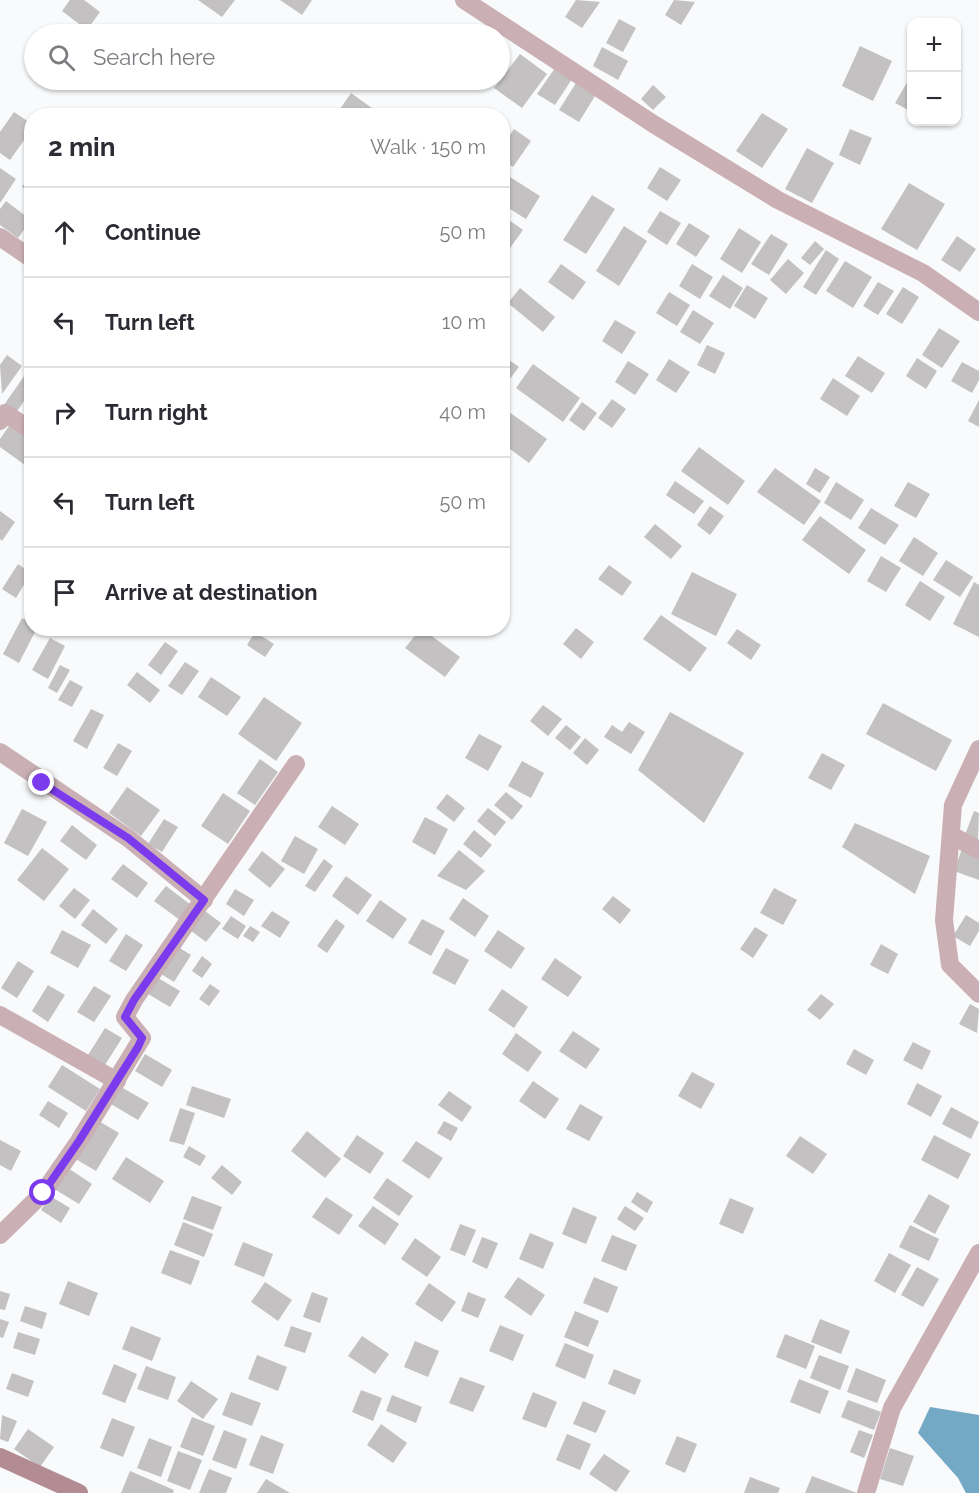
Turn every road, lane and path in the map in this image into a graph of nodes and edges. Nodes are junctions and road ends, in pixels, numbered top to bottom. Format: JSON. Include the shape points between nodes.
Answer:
{"nodes":[{"id":1,"x":464,"y":0,"type":"edge"},
{"id":2,"x":501,"y":24,"type":"edge"},
{"id":3,"x":510,"y":30,"type":"edge"},
{"id":4,"x":0,"y":237,"type":"edge"},
{"id":5,"x":24,"y":254,"type":"edge"},
{"id":6,"x":979,"y":312,"type":"edge"},
{"id":7,"x":0,"y":421,"type":"edge"},
{"id":8,"x":24,"y":426,"type":"edge"},
{"id":9,"x":979,"y":750,"type":"edge"},
{"id":10,"x":0,"y":752,"type":"edge"},
{"id":11,"x":296,"y":764,"type":"dead end"},
{"id":12,"x":951,"y":836,"type":"junction"},
{"id":13,"x":979,"y":850,"type":"edge"},
{"id":14,"x":204,"y":900,"type":"junction"},
{"id":15,"x":979,"y":994,"type":"edge"},
{"id":16,"x":0,"y":1015,"type":"edge"},
{"id":17,"x":117,"y":1081,"type":"junction"},
{"id":18,"x":0,"y":1235,"type":"edge"},
{"id":19,"x":979,"y":1253,"type":"edge"},
{"id":20,"x":0,"y":1457,"type":"edge"},
{"id":21,"x":79,"y":1493,"type":"edge"},
{"id":22,"x":866,"y":1493,"type":"edge"}],
"edges":[{"from":1,"to":2,"type":"street"},
{"from":3,"to":6,"type":"street","via":[[769,194],[923,273]]},
{"from":4,"to":5,"type":"street"},
{"from":7,"to":8,"type":"street","via":[[5,413]]},
{"from":9,"to":12,"type":"street","via":[[953,805]]},
{"from":10,"to":14,"type":"street","via":[[128,838]]},
{"from":11,"to":14,"type":"street"},
{"from":12,"to":13,"type":"street"},
{"from":12,"to":15,"type":"street","via":[[944,920],[950,965]]},
{"from":14,"to":17,"type":"street","via":[[125,1017],[142,1038]]},
{"from":16,"to":17,"type":"street"},
{"from":17,"to":18,"type":"street","via":[[43,1193]]},
{"from":19,"to":22,"type":"street","via":[[892,1408]]},
{"from":20,"to":21,"type":"street"}]}
